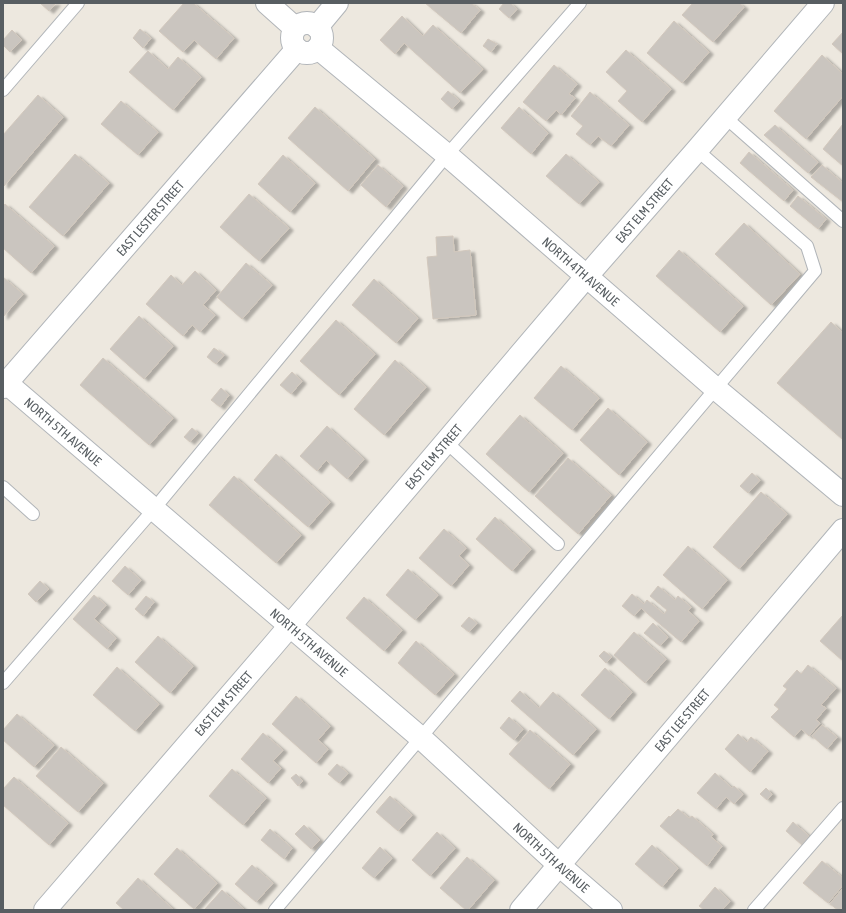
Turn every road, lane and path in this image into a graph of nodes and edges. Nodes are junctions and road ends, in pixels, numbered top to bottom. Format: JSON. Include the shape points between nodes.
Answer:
{"nodes":[{"id":1,"x":78,"y":3,"type":"edge"},
{"id":2,"x":267,"y":3,"type":"edge"},
{"id":3,"x":337,"y":3,"type":"edge"},
{"id":4,"x":580,"y":3,"type":"edge"},
{"id":5,"x":823,"y":3,"type":"edge"},
{"id":6,"x":295,"y":28,"type":"junction"},
{"id":7,"x":318,"y":37,"type":"junction"},
{"id":8,"x":297,"y":49,"type":"junction"},
{"id":9,"x":3,"y":90,"type":"edge"},
{"id":10,"x":725,"y":117,"type":"junction"},
{"id":11,"x":697,"y":150,"type":"junction"},
{"id":12,"x":447,"y":155,"type":"junction"},
{"id":13,"x":843,"y":220,"type":"edge"},
{"id":14,"x":586,"y":277,"type":"junction"},
{"id":15,"x":4,"y":383,"type":"edge"},
{"id":16,"x":715,"y":388,"type":"junction"},
{"id":17,"x":446,"y":442,"type":"junction"},
{"id":18,"x":3,"y":487,"type":"edge"},
{"id":19,"x":843,"y":495,"type":"edge"},
{"id":20,"x":154,"y":509,"type":"junction"},
{"id":21,"x":33,"y":514,"type":"dead end"},
{"id":22,"x":843,"y":530,"type":"edge"},
{"id":23,"x":558,"y":544,"type":"dead end"},
{"id":24,"x":289,"y":625,"type":"junction"},
{"id":25,"x":3,"y":683,"type":"edge"},
{"id":26,"x":421,"y":738,"type":"junction"},
{"id":27,"x":843,"y":808,"type":"edge"},
{"id":28,"x":559,"y":865,"type":"junction"},
{"id":29,"x":45,"y":910,"type":"edge"},
{"id":30,"x":275,"y":910,"type":"edge"},
{"id":31,"x":521,"y":910,"type":"edge"},
{"id":32,"x":611,"y":910,"type":"edge"},
{"id":33,"x":754,"y":910,"type":"edge"}],
"edges":[{"from":1,"to":9,"type":"lane"},
{"from":2,"to":6,"type":"street"},
{"from":3,"to":7,"type":"street"},
{"from":4,"to":12,"type":"lane"},
{"from":5,"to":10,"type":"street","name":"EAST ELM STREET"},
{"from":6,"to":7,"type":"street","via":[[305,22],[310,23]]},
{"from":6,"to":8,"type":"street","via":[[292,32],[292,43]]},
{"from":7,"to":8,"type":"street","via":[[315,51],[304,53]]},
{"from":7,"to":12,"type":"street","name":"NORTH 4TH AVENUE"},
{"from":8,"to":15,"type":"street","name":"EAST LESTER STREET"},
{"from":10,"to":11,"type":"street","name":"EAST ELM STREET"},
{"from":10,"to":13,"type":"lane"},
{"from":11,"to":14,"type":"street","name":"EAST ELM STREET"},
{"from":11,"to":16,"type":"lane","via":[[807,246],[815,271]]},
{"from":12,"to":14,"type":"street","name":"NORTH 4TH AVENUE"},
{"from":12,"to":20,"type":"lane"},
{"from":14,"to":16,"type":"street","name":"NORTH 4TH AVENUE"},
{"from":14,"to":17,"type":"street","name":"EAST ELM STREET"},
{"from":15,"to":20,"type":"street","name":"NORTH 5TH AVENUE"},
{"from":16,"to":19,"type":"street","name":"NORTH 4TH AVENUE"},
{"from":16,"to":26,"type":"lane"},
{"from":17,"to":23,"type":"lane"},
{"from":17,"to":24,"type":"street","name":"EAST ELM STREET"},
{"from":18,"to":21,"type":"lane"},
{"from":20,"to":24,"type":"street","name":"NORTH 5TH AVENUE"},
{"from":20,"to":25,"type":"lane"},
{"from":22,"to":28,"type":"street","name":"EAST LEE STREET"},
{"from":24,"to":26,"type":"street","name":"NORTH 5TH AVENUE"},
{"from":24,"to":29,"type":"street","name":"EAST ELM STREET"},
{"from":26,"to":28,"type":"street","name":"NORTH 5TH AVENUE"},
{"from":26,"to":30,"type":"lane"},
{"from":27,"to":33,"type":"lane"},
{"from":28,"to":31,"type":"street","name":"EAST LEE STREET"},
{"from":28,"to":32,"type":"street","name":"NORTH 5TH AVENUE"}]}
